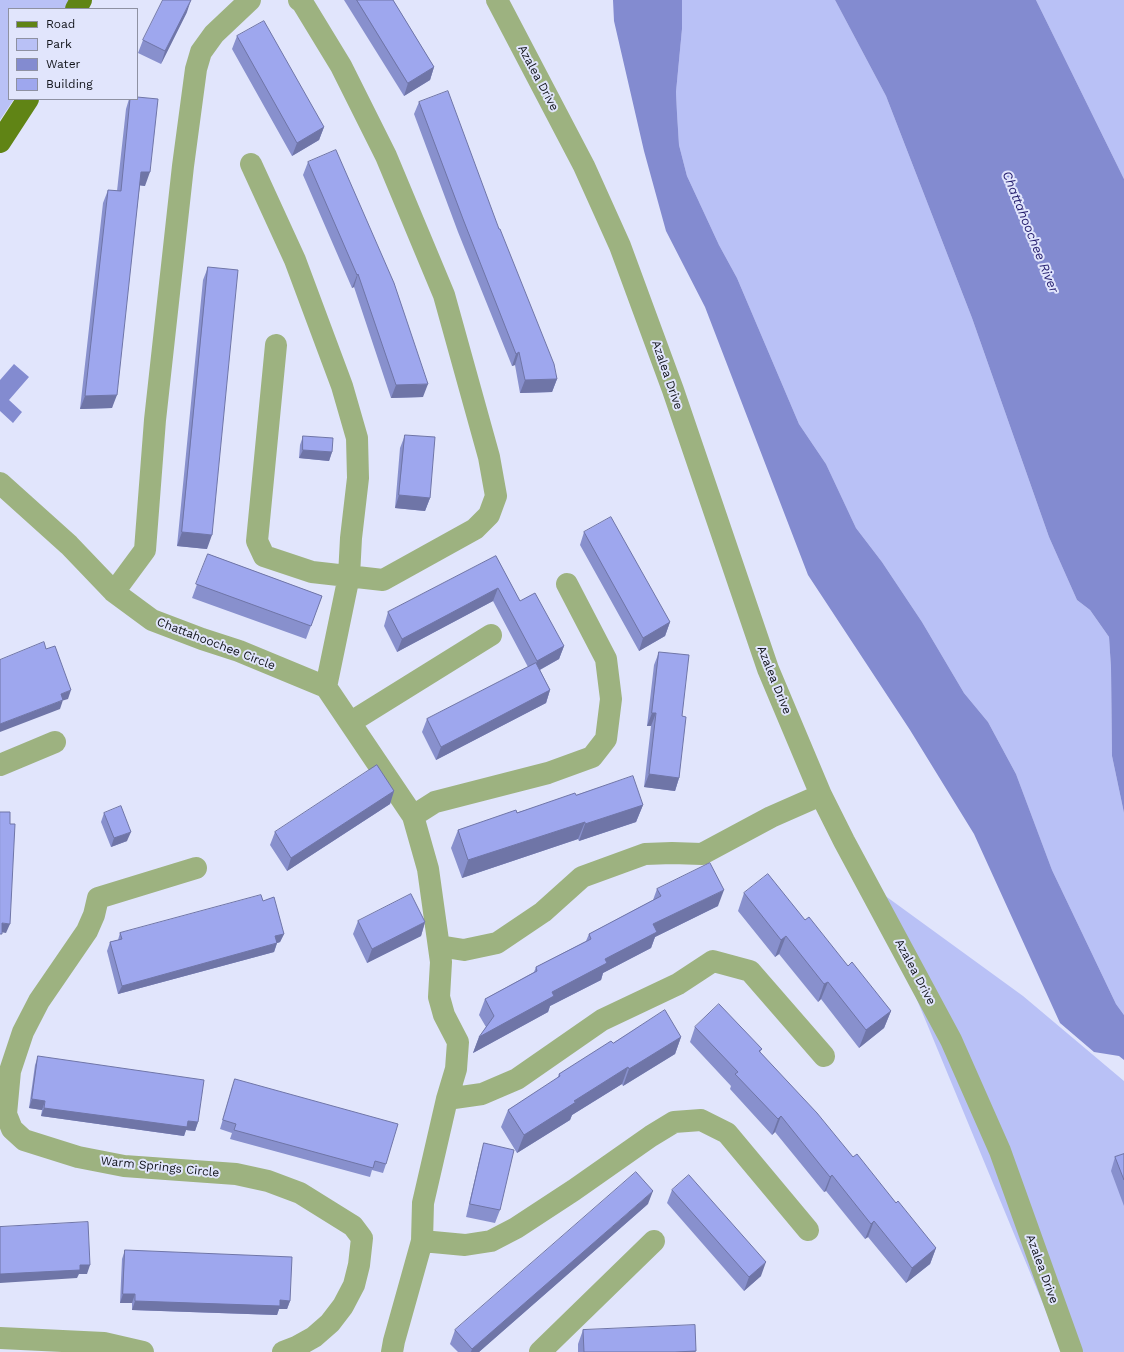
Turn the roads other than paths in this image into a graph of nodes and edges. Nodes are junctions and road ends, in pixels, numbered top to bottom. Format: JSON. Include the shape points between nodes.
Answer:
{"nodes":[{"id":1,"x":250,"y":0,"type":"edge"},
{"id":2,"x":299,"y":0,"type":"edge"},
{"id":3,"x":497,"y":0,"type":"edge"},
{"id":4,"x":27,"y":100,"type":"edge"},
{"id":5,"x":0,"y":142,"type":"edge"},
{"id":6,"x":251,"y":164,"type":"dead end"},
{"id":7,"x":276,"y":345,"type":"dead end"},
{"id":8,"x":0,"y":483,"type":"edge"},
{"id":9,"x":349,"y":576,"type":"junction"},
{"id":10,"x":567,"y":584,"type":"dead end"},
{"id":11,"x":114,"y":592,"type":"junction"},
{"id":12,"x":491,"y":635,"type":"dead end"},
{"id":13,"x":326,"y":687,"type":"junction"},
{"id":14,"x":351,"y":722,"type":"junction"},
{"id":15,"x":55,"y":742,"type":"dead end"},
{"id":16,"x":0,"y":764,"type":"edge"},
{"id":17,"x":821,"y":794,"type":"junction"},
{"id":18,"x":413,"y":816,"type":"junction"},
{"id":19,"x":196,"y":868,"type":"dead end"},
{"id":20,"x":439,"y":946,"type":"junction"},
{"id":21,"x":824,"y":1056,"type":"dead end"},
{"id":22,"x":447,"y":1099,"type":"junction"},
{"id":23,"x":808,"y":1230,"type":"dead end"},
{"id":24,"x":422,"y":1240,"type":"junction"},
{"id":25,"x":654,"y":1241,"type":"dead end"},
{"id":26,"x":0,"y":1338,"type":"edge"},
{"id":27,"x":142,"y":1352,"type":"edge"},
{"id":28,"x":283,"y":1352,"type":"edge"},
{"id":29,"x":392,"y":1352,"type":"edge"},
{"id":30,"x":540,"y":1352,"type":"edge"},
{"id":31,"x":1072,"y":1352,"type":"edge"}],
"edges":[{"from":1,"to":11,"type":"street","via":[[214,34],[201,52],[196,69],[155,420],[145,550]]},
{"from":2,"to":9,"type":"street","via":[[341,66],[386,156],[444,295],[490,457],[496,496],[489,516],[475,529],[383,580]]},
{"from":3,"to":17,"type":"street","name":"Azalea Drive","via":[[584,166],[620,246],[768,669]]},
{"from":4,"to":5,"type":"main road"},
{"from":6,"to":9,"type":"street","via":[[297,268],[342,386],[357,438],[358,478]]},
{"from":7,"to":9,"type":"street","via":[[257,540],[264,556],[312,572]]},
{"from":8,"to":11,"type":"street","name":"Chattahoochee Circle","via":[[69,545]]},
{"from":9,"to":13,"type":"street"},
{"from":10,"to":18,"type":"street","via":[[606,659],[611,699],[606,738],[592,757],[548,773],[435,802]]},
{"from":11,"to":13,"type":"street","name":"Chattahoochee Circle","via":[[152,620]]},
{"from":12,"to":14,"type":"street"},
{"from":13,"to":14,"type":"street"},
{"from":14,"to":18,"type":"street"},
{"from":15,"to":16,"type":"street"},
{"from":17,"to":20,"type":"street","via":[[702,854],[645,854],[582,877],[543,912],[497,943],[464,950]]},
{"from":17,"to":31,"type":"street","name":"Azalea Drive","via":[[951,1040],[1000,1151]]},
{"from":18,"to":20,"type":"street","via":[[428,869]]},
{"from":19,"to":28,"type":"street","name":"Warm Springs Circle","via":[[98,898],[87,931],[39,1001],[23,1032],[10,1071],[6,1114],[12,1129],[24,1140],[78,1157],[124,1166],[236,1174],[268,1181],[300,1194],[353,1226],[362,1238],[359,1265],[354,1286],[343,1306],[330,1323],[314,1337]]},
{"from":20,"to":22,"type":"street","via":[[439,997],[444,1015],[458,1042],[456,1069]]},
{"from":21,"to":22,"type":"street","via":[[750,971],[713,961],[678,984],[602,1020],[517,1079],[482,1094]]},
{"from":22,"to":24,"type":"street","via":[[423,1203]]},
{"from":23,"to":24,"type":"street","via":[[727,1133],[701,1120],[674,1122],[516,1228],[491,1241],[465,1245]]},
{"from":24,"to":29,"type":"street"},
{"from":25,"to":30,"type":"street"},
{"from":26,"to":27,"type":"street","via":[[104,1343]]}]}
